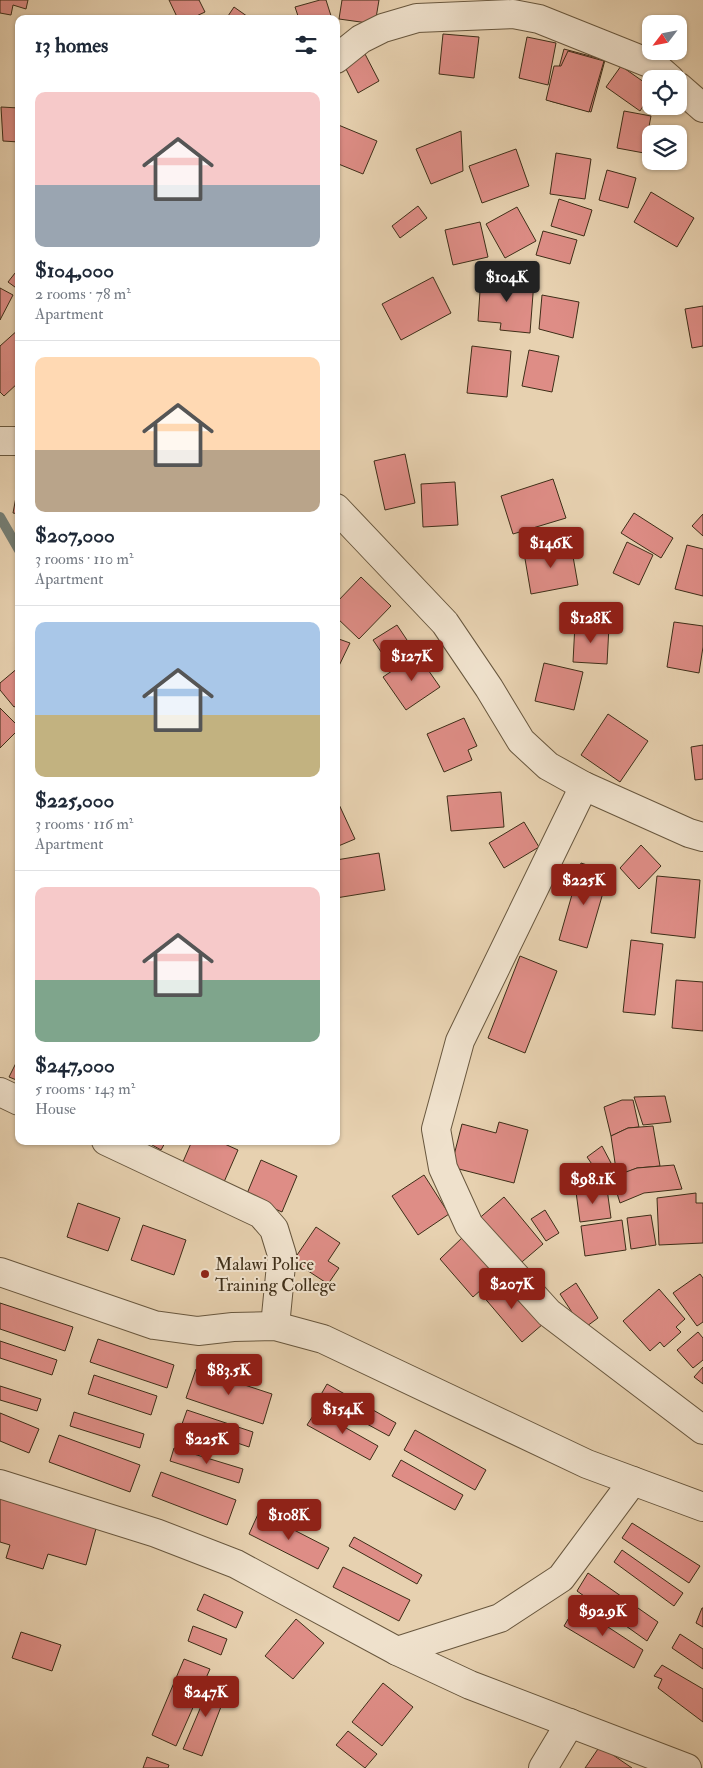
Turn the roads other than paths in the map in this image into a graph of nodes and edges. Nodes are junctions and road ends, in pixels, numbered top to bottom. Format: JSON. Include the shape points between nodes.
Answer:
{"nodes":[{"id":1,"x":340,"y":56,"type":"edge"},
{"id":2,"x":660,"y":70,"type":"edge"},
{"id":3,"x":687,"y":94,"type":"edge"},
{"id":4,"x":703,"y":108,"type":"edge"},
{"id":5,"x":0,"y":441,"type":"edge"},
{"id":6,"x":15,"y":441,"type":"edge"},
{"id":7,"x":340,"y":512,"type":"edge"},
{"id":8,"x":584,"y":786,"type":"junction"},
{"id":9,"x":703,"y":837,"type":"edge"},
{"id":10,"x":0,"y":1092,"type":"edge"},
{"id":11,"x":15,"y":1099,"type":"edge"},
{"id":12,"x":114,"y":1145,"type":"edge"},
{"id":13,"x":0,"y":1272,"type":"edge"},
{"id":14,"x":275,"y":1326,"type":"junction"},
{"id":15,"x":703,"y":1430,"type":"edge"},
{"id":16,"x":632,"y":1481,"type":"junction"},
{"id":17,"x":0,"y":1484,"type":"edge"},
{"id":18,"x":703,"y":1507,"type":"edge"},
{"id":19,"x":397,"y":1651,"type":"junction"},
{"id":20,"x":570,"y":1723,"type":"junction"},
{"id":21,"x":543,"y":1768,"type":"edge"},
{"id":22,"x":687,"y":1768,"type":"edge"}],
"edges":[{"from":1,"to":2,"type":"street","via":[[361,39],[383,28],[417,18],[512,14],[539,19]]},
{"from":3,"to":4,"type":"street"},
{"from":5,"to":6,"type":"street"},
{"from":7,"to":8,"type":"street","via":[[445,623],[521,741],[548,766]]},
{"from":8,"to":9,"type":"street"},
{"from":8,"to":15,"type":"street","via":[[460,1041],[436,1129],[443,1168],[469,1225],[549,1314]]},
{"from":10,"to":11,"type":"street"},
{"from":12,"to":14,"type":"street","via":[[261,1214],[274,1229],[282,1255]]},
{"from":13,"to":14,"type":"street","via":[[154,1325],[198,1332]]},
{"from":14,"to":16,"type":"street","via":[[323,1339],[587,1464]]},
{"from":16,"to":18,"type":"street"},
{"from":16,"to":19,"type":"street","via":[[561,1578],[500,1618]]},
{"from":17,"to":19,"type":"street","via":[[156,1533],[236,1564]]},
{"from":19,"to":20,"type":"street","via":[[470,1685]]},
{"from":20,"to":21,"type":"street"},
{"from":20,"to":22,"type":"street"}]}
